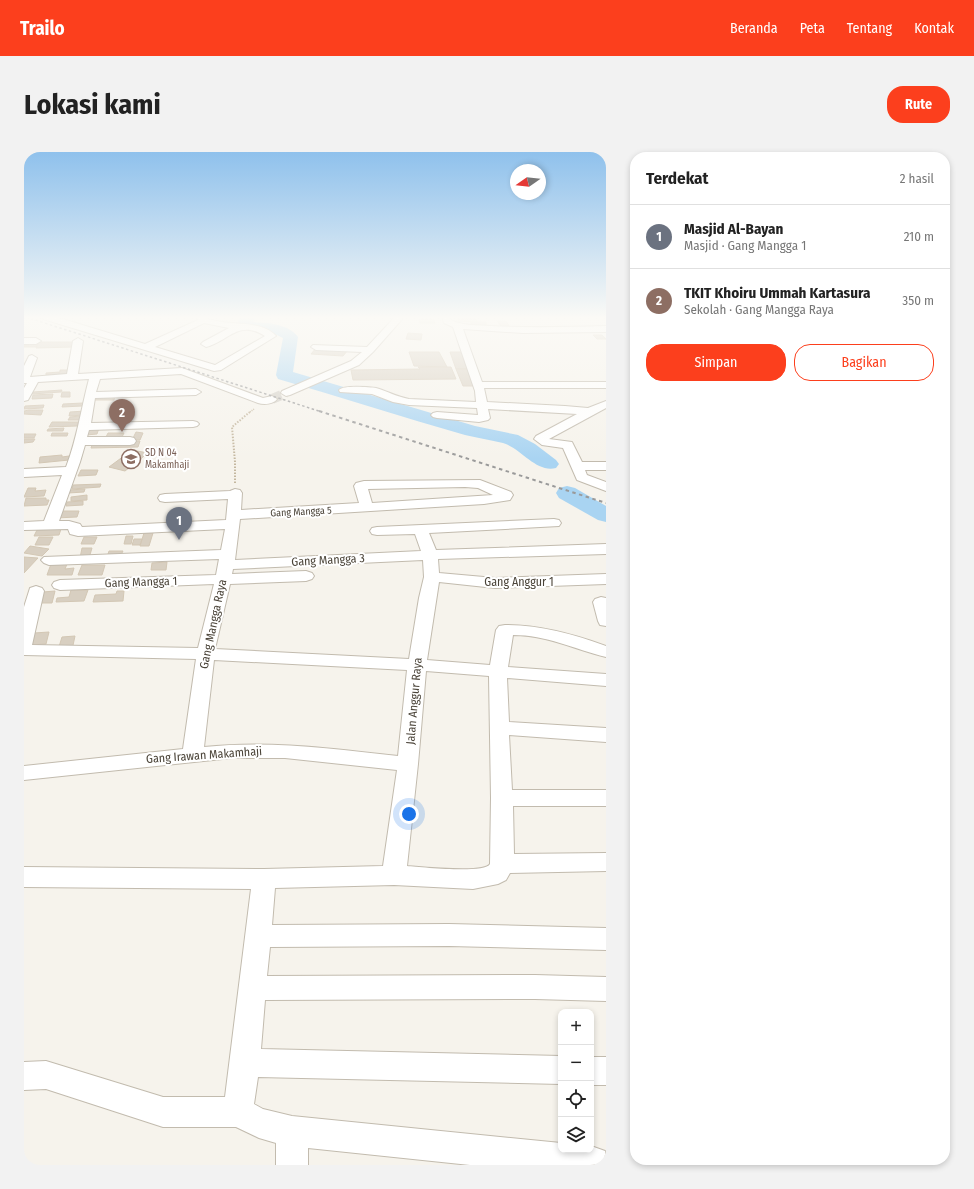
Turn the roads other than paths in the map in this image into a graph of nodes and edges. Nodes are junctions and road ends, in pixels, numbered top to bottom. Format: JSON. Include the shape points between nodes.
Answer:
{"nodes":[{"id":1,"x":31,"y":364,"type":"edge"},
{"id":2,"x":74,"y":364,"type":"edge"},
{"id":3,"x":203,"y":364,"type":"edge"},
{"id":4,"x":222,"y":364,"type":"edge"},
{"id":5,"x":352,"y":364,"type":"edge"},
{"id":6,"x":471,"y":364,"type":"edge"},
{"id":7,"x":95,"y":377,"type":"junction"},
{"id":8,"x":72,"y":378,"type":"junction"},
{"id":9,"x":28,"y":380,"type":"edge"},
{"id":10,"x":606,"y":385,"type":"edge"},
{"id":11,"x":480,"y":389,"type":"junction"},
{"id":12,"x":344,"y":390,"type":"dead end"},
{"id":13,"x":373,"y":391,"type":"junction"},
{"id":14,"x":196,"y":392,"type":"dead end"},
{"id":15,"x":286,"y":392,"type":"tunnel mouth"},
{"id":16,"x":427,"y":392,"type":"dead end"},
{"id":17,"x":465,"y":393,"type":"dead end"},
{"id":18,"x":90,"y":395,"type":"junction"},
{"id":19,"x":24,"y":398,"type":"edge"},
{"id":20,"x":269,"y":400,"type":"tunnel mouth"},
{"id":21,"x":606,"y":404,"type":"edge"},
{"id":22,"x":482,"y":405,"type":"junction"},
{"id":23,"x":589,"y":412,"type":"junction"},
{"id":24,"x":438,"y":415,"type":"dead end"},
{"id":25,"x":193,"y":424,"type":"dead end"},
{"id":26,"x":84,"y":427,"type":"junction"},
{"id":27,"x":80,"y":441,"type":"junction"},
{"id":28,"x":130,"y":441,"type":"dead end"},
{"id":29,"x":578,"y":466,"type":"junction"},
{"id":30,"x":606,"y":466,"type":"edge"},
{"id":31,"x":70,"y":471,"type":"junction"},
{"id":32,"x":24,"y":473,"type":"edge"},
{"id":33,"x":606,"y":487,"type":"edge"},
{"id":34,"x":166,"y":498,"type":"dead end"},
{"id":35,"x":367,"y":508,"type":"junction"},
{"id":36,"x":234,"y":520,"type":"junction"},
{"id":37,"x":554,"y":523,"type":"dead end"},
{"id":38,"x":52,"y":525,"type":"junction"},
{"id":39,"x":26,"y":530,"type":"edge"},
{"id":40,"x":421,"y":530,"type":"junction"},
{"id":41,"x":377,"y":531,"type":"dead end"},
{"id":42,"x":606,"y":549,"type":"edge"},
{"id":43,"x":430,"y":555,"type":"junction"},
{"id":44,"x":49,"y":560,"type":"dead end"},
{"id":45,"x":225,"y":566,"type":"junction"},
{"id":46,"x":306,"y":576,"type":"dead end"},
{"id":47,"x":432,"y":577,"type":"junction"},
{"id":48,"x":606,"y":579,"type":"edge"},
{"id":49,"x":60,"y":585,"type":"dead end"},
{"id":50,"x":36,"y":591,"type":"dead end"},
{"id":51,"x":601,"y":602,"type":"dead end"},
{"id":52,"x":606,"y":621,"type":"edge"},
{"id":53,"x":24,"y":644,"type":"edge"},
{"id":54,"x":24,"y":650,"type":"edge"},
{"id":55,"x":606,"y":652,"type":"edge"},
{"id":56,"x":205,"y":654,"type":"junction"},
{"id":57,"x":417,"y":665,"type":"junction"},
{"id":58,"x":498,"y":672,"type":"junction"},
{"id":59,"x":606,"y":680,"type":"edge"},
{"id":60,"x":498,"y":728,"type":"junction"},
{"id":61,"x":606,"y":735,"type":"edge"},
{"id":62,"x":193,"y":755,"type":"junction"},
{"id":63,"x":408,"y":764,"type":"junction"},
{"id":64,"x":24,"y":773,"type":"edge"},
{"id":65,"x":502,"y":798,"type":"junction"},
{"id":66,"x":606,"y":798,"type":"edge"},
{"id":67,"x":606,"y":862,"type":"edge"},
{"id":68,"x":502,"y":864,"type":"junction"},
{"id":69,"x":394,"y":875,"type":"junction"},
{"id":70,"x":24,"y":877,"type":"edge"},
{"id":71,"x":264,"y":879,"type":"junction"},
{"id":72,"x":258,"y":936,"type":"junction"},
{"id":73,"x":606,"y":939,"type":"edge"},
{"id":74,"x":252,"y":988,"type":"junction"},
{"id":75,"x":606,"y":989,"type":"edge"},
{"id":76,"x":245,"y":1063,"type":"junction"},
{"id":77,"x":558,"y":1070,"type":"edge"},
{"id":78,"x":594,"y":1071,"type":"edge"},
{"id":79,"x":606,"y":1072,"type":"edge"},
{"id":80,"x":24,"y":1076,"type":"edge"},
{"id":81,"x":238,"y":1112,"type":"junction"},
{"id":82,"x":292,"y":1131,"type":"junction"},
{"id":83,"x":598,"y":1163,"type":"edge"},
{"id":84,"x":292,"y":1165,"type":"edge"}],
"edges":[{"from":1,"to":9,"type":"street"},
{"from":2,"to":8,"type":"street"},
{"from":3,"to":4,"type":"street","via":[[216,368]]},
{"from":5,"to":15,"type":"street"},
{"from":6,"to":11,"type":"street"},
{"from":7,"to":8,"type":"street"},
{"from":7,"to":18,"type":"street"},
{"from":7,"to":20,"type":"street","via":[[182,371]]},
{"from":8,"to":9,"type":"street"},
{"from":9,"to":19,"type":"street"},
{"from":10,"to":11,"type":"street"},
{"from":11,"to":17,"type":"street"},
{"from":11,"to":22,"type":"street"},
{"from":12,"to":13,"type":"street"},
{"from":13,"to":16,"type":"street"},
{"from":13,"to":22,"type":"street","via":[[409,402]]},
{"from":14,"to":18,"type":"street"},
{"from":18,"to":26,"type":"street"},
{"from":21,"to":23,"type":"street"},
{"from":22,"to":23,"type":"street"},
{"from":22,"to":24,"type":"street","via":[[485,416],[483,419]]},
{"from":23,"to":29,"type":"street","via":[[540,439],[568,445]]},
{"from":25,"to":26,"type":"street"},
{"from":26,"to":27,"type":"street"},
{"from":27,"to":28,"type":"street"},
{"from":27,"to":31,"type":"street"},
{"from":29,"to":30,"type":"street"},
{"from":29,"to":33,"type":"street","via":[[582,477]]},
{"from":31,"to":32,"type":"street"},
{"from":31,"to":38,"type":"street"},
{"from":34,"to":36,"type":"street","name":"Gang Mangga Raya","via":[[235,494]]},
{"from":35,"to":35,"type":"street","name":"Gang Mangga 5","via":[[501,498],[506,495],[480,484],[364,485],[361,486]]},
{"from":35,"to":36,"type":"street","name":"Gang Mangga 5"},
{"from":36,"to":38,"type":"street","name":"Gang Mangga 5","via":[[78,532],[73,526]]},
{"from":36,"to":45,"type":"street","name":"Gang Mangga Raya"},
{"from":37,"to":40,"type":"street"},
{"from":38,"to":39,"type":"street"},
{"from":40,"to":41,"type":"street"},
{"from":40,"to":43,"type":"street","name":"Jalan Anggur Raya"},
{"from":42,"to":43,"type":"street","name":"Gang Mangga 3"},
{"from":43,"to":45,"type":"street","name":"Gang Mangga 3"},
{"from":43,"to":47,"type":"street","name":"Jalan Anggur Raya"},
{"from":44,"to":45,"type":"street"},
{"from":45,"to":46,"type":"street"},
{"from":45,"to":49,"type":"street","name":"Gang Mangga 1"},
{"from":45,"to":56,"type":"street","name":"Gang Mangga Raya"},
{"from":47,"to":48,"type":"street","name":"Gang Anggur 1","via":[[495,583]]},
{"from":47,"to":57,"type":"street","name":"Jalan Anggur Raya"},
{"from":50,"to":53,"type":"street"},
{"from":51,"to":52,"type":"street"},
{"from":54,"to":56,"type":"street"},
{"from":55,"to":58,"type":"street","via":[[538,631],[505,630]]},
{"from":56,"to":57,"type":"street"},
{"from":56,"to":62,"type":"street","name":"Gang Mangga Raya"},
{"from":57,"to":58,"type":"street"},
{"from":57,"to":63,"type":"street","name":"Jalan Anggur Raya"},
{"from":58,"to":59,"type":"street"},
{"from":58,"to":60,"type":"street"},
{"from":60,"to":61,"type":"street"},
{"from":60,"to":65,"type":"street"},
{"from":62,"to":63,"type":"street","name":"Gang Irawan Makamhaji","via":[[232,751],[285,752]]},
{"from":62,"to":64,"type":"street","name":"Gang Irawan Makamhaji"},
{"from":63,"to":69,"type":"street","name":"Jalan Anggur Raya"},
{"from":65,"to":66,"type":"street"},
{"from":65,"to":68,"type":"street"},
{"from":67,"to":68,"type":"street"},
{"from":68,"to":69,"type":"street","via":[[498,873],[490,877],[473,879]]},
{"from":69,"to":71,"type":"street"},
{"from":70,"to":71,"type":"street"},
{"from":71,"to":72,"type":"street"},
{"from":72,"to":73,"type":"street","via":[[449,935]]},
{"from":72,"to":74,"type":"street"},
{"from":74,"to":75,"type":"street"},
{"from":74,"to":76,"type":"street"},
{"from":76,"to":77,"type":"street"},
{"from":76,"to":81,"type":"street"},
{"from":78,"to":79,"type":"street"},
{"from":80,"to":81,"type":"street","via":[[46,1075],[163,1112]]},
{"from":81,"to":82,"type":"street","via":[[259,1123]]},
{"from":82,"to":83,"type":"street"},
{"from":82,"to":84,"type":"street"}]}
